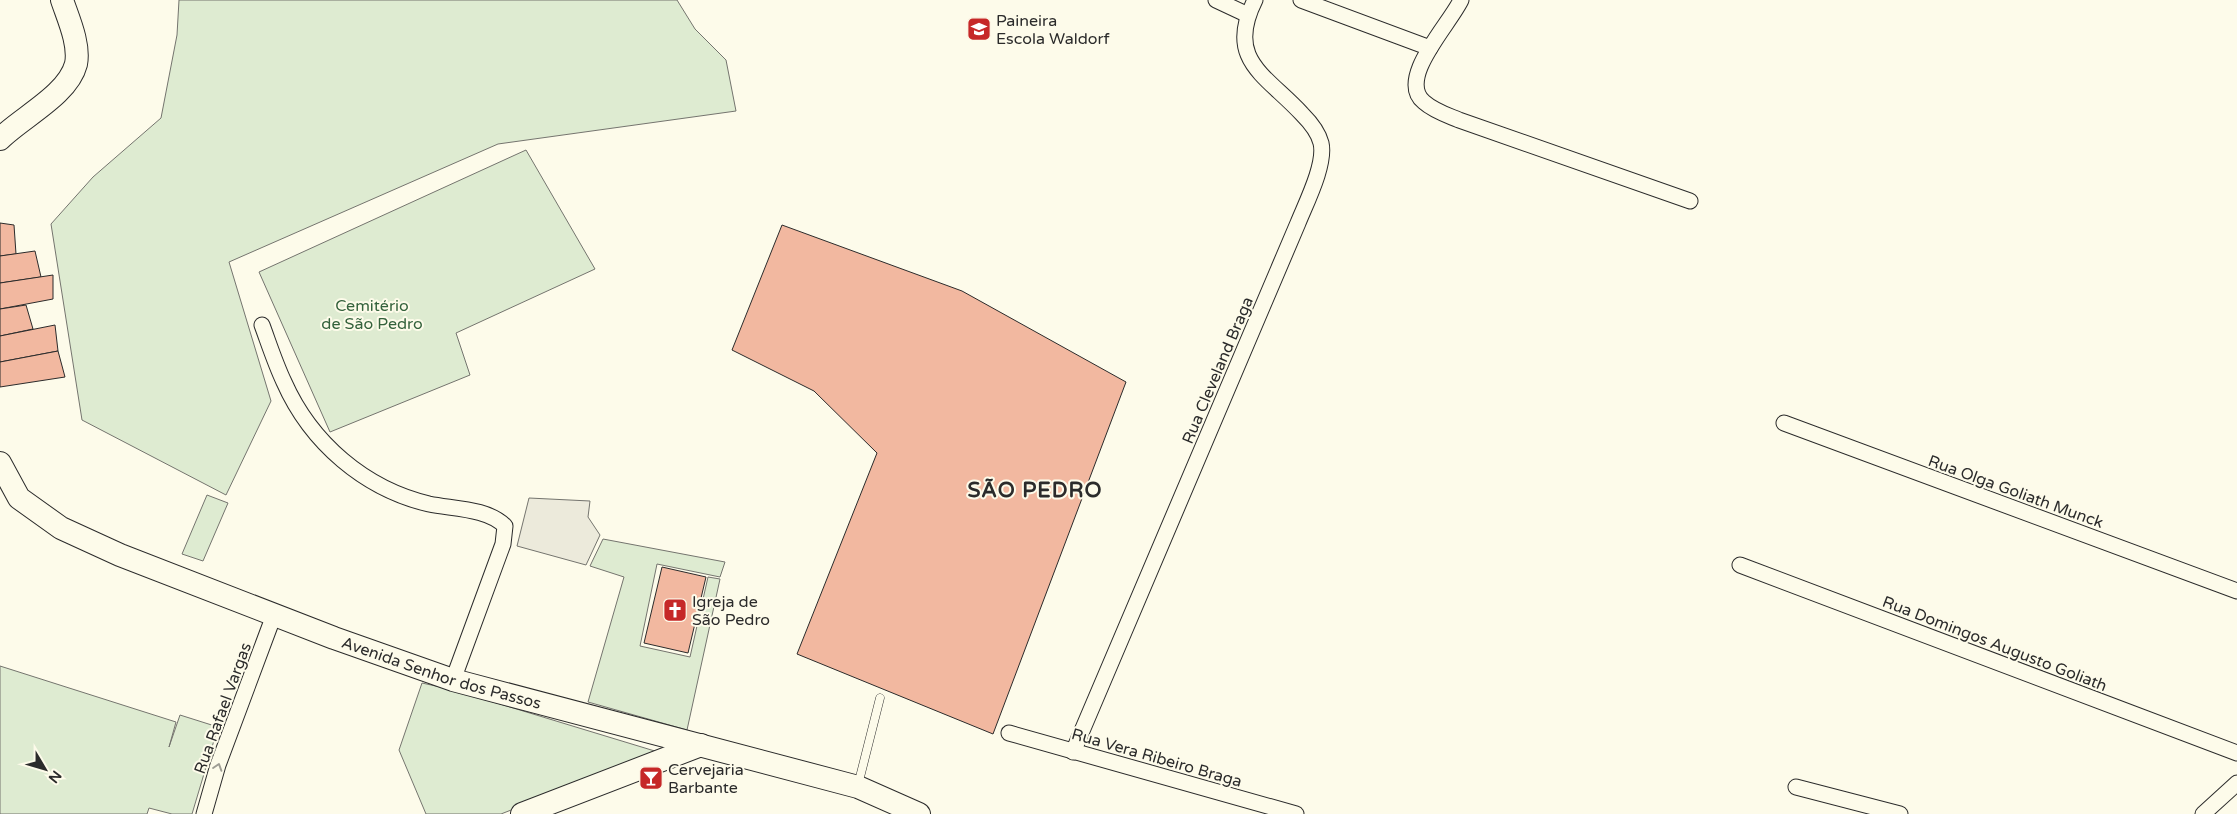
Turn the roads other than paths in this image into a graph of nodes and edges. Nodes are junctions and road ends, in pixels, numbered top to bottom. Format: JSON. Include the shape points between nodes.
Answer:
{"nodes":[{"id":1,"x":62,"y":0,"type":"edge"},
{"id":2,"x":1216,"y":0,"type":"edge"},
{"id":3,"x":1255,"y":0,"type":"edge"},
{"id":4,"x":1301,"y":0,"type":"edge"},
{"id":5,"x":1461,"y":0,"type":"edge"},
{"id":6,"x":1248,"y":15,"type":"junction"},
{"id":7,"x":1430,"y":48,"type":"junction"},
{"id":8,"x":0,"y":139,"type":"edge"},
{"id":9,"x":1690,"y":201,"type":"dead end"},
{"id":10,"x":262,"y":325,"type":"dead end"},
{"id":11,"x":1784,"y":423,"type":"dead end"},
{"id":12,"x":0,"y":463,"type":"edge"},
{"id":13,"x":1740,"y":565,"type":"dead end"},
{"id":14,"x":2237,"y":591,"type":"edge"},
{"id":15,"x":274,"y":615,"type":"junction"},
{"id":16,"x":453,"y":680,"type":"junction"},
{"id":17,"x":880,"y":698,"type":"dead end"},
{"id":18,"x":1009,"y":733,"type":"dead end"},
{"id":19,"x":701,"y":745,"type":"junction"},
{"id":20,"x":1073,"y":752,"type":"junction"},
{"id":21,"x":2237,"y":753,"type":"edge"},
{"id":22,"x":2237,"y":783,"type":"edge"},
{"id":23,"x":858,"y":787,"type":"junction"},
{"id":24,"x":1796,"y":787,"type":"dead end"},
{"id":25,"x":204,"y":814,"type":"edge"},
{"id":26,"x":522,"y":814,"type":"edge"},
{"id":27,"x":919,"y":814,"type":"edge"},
{"id":28,"x":1296,"y":814,"type":"edge"},
{"id":29,"x":1900,"y":814,"type":"edge"},
{"id":30,"x":2203,"y":814,"type":"edge"}],
"edges":[{"from":1,"to":8,"type":"street","via":[[75,42],[76,63],[68,81]]},
{"from":2,"to":6,"type":"street"},
{"from":3,"to":6,"type":"street","name":"Rua Cleveland Braga"},
{"from":4,"to":7,"type":"street"},
{"from":5,"to":7,"type":"street"},
{"from":6,"to":20,"type":"street","name":"Rua Cleveland Braga","via":[[1244,46],[1265,79],[1312,125],[1321,144],[1320,162],[1298,223]]},
{"from":7,"to":9,"type":"street","via":[[1416,78],[1417,92],[1422,101],[1437,110]]},
{"from":10,"to":16,"type":"street","via":[[284,382],[302,415],[328,447],[354,470],[404,498],[490,516],[505,526],[504,544]]},
{"from":11,"to":14,"type":"street","name":"Rua Olga Goliath Munck"},
{"from":12,"to":15,"type":"street","name":"Avenida Senhor dos Passos","via":[[19,498],[61,528]]},
{"from":13,"to":21,"type":"street","name":"Rua Domingos Augusto Goliath"},
{"from":15,"to":16,"type":"street","name":"Avenida Senhor dos Passos"},
{"from":25,"to":15,"type":"street","name":"Rua Rafael Vargas","one_way":true,"via":[[218,765]]},
{"from":16,"to":19,"type":"street","name":"Avenida Senhor dos Passos"},
{"from":17,"to":23,"type":"lane"},
{"from":18,"to":20,"type":"street","name":"Rua Vera Ribeiro Braga"},
{"from":19,"to":23,"type":"street","name":"Avenida Senhor dos Passos"},
{"from":19,"to":26,"type":"street"},
{"from":20,"to":28,"type":"street","name":"Rua Vera Ribeiro Braga"},
{"from":22,"to":30,"type":"street"},
{"from":23,"to":27,"type":"street","name":"Avenida Senhor dos Passos"},
{"from":24,"to":29,"type":"street"}]}
